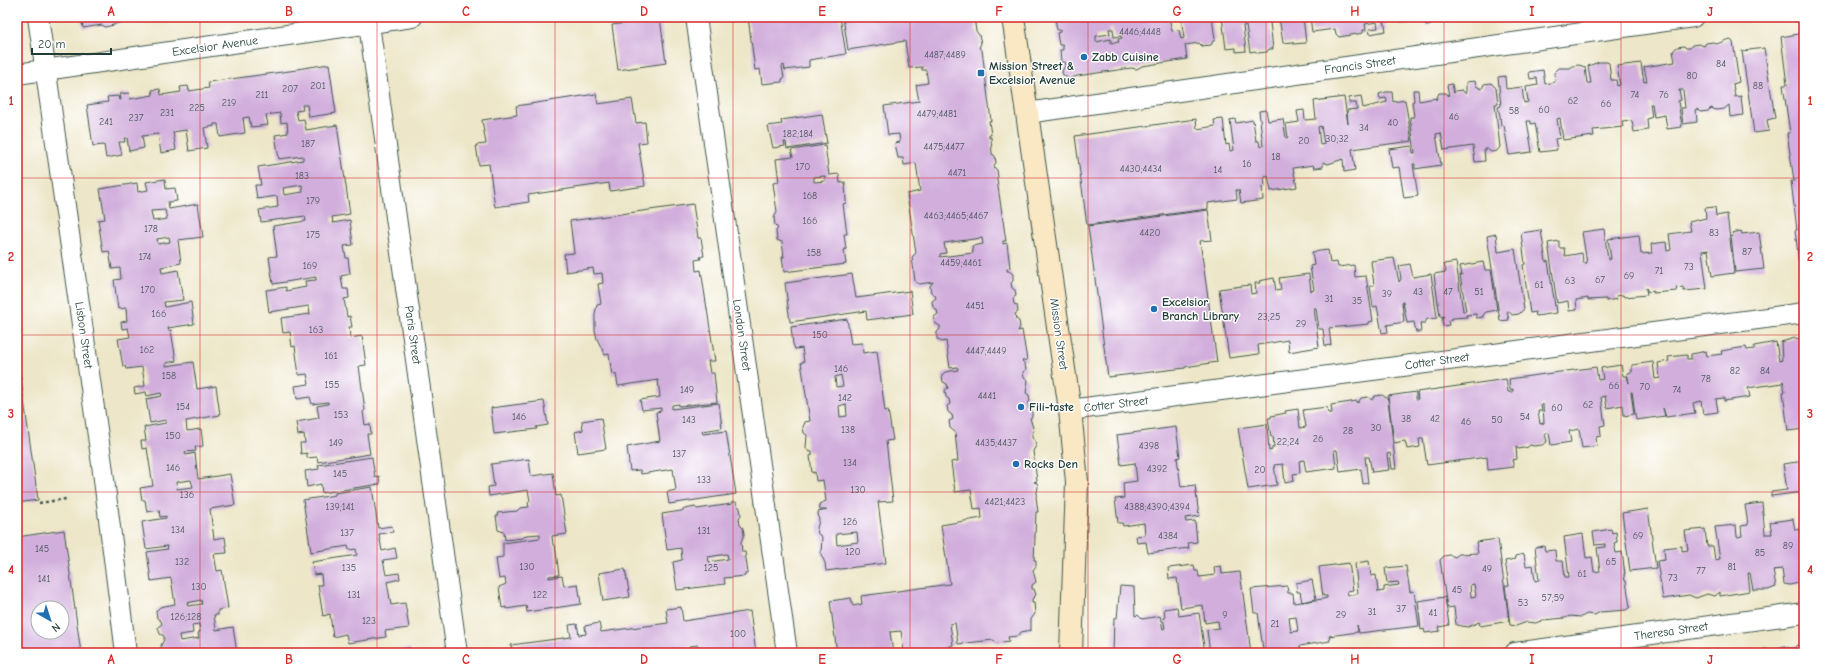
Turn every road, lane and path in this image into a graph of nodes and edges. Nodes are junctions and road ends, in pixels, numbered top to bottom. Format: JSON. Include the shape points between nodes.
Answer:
{"nodes":[{"id":1,"x":38,"y":17,"type":"edge"},
{"id":2,"x":412,"y":17,"type":"edge"},
{"id":3,"x":696,"y":17,"type":"edge"},
{"id":4,"x":1013,"y":17,"type":"edge"},
{"id":5,"x":1693,"y":17,"type":"edge"},
{"id":6,"x":369,"y":20,"type":"edge"},
{"id":7,"x":46,"y":70,"type":"junction"},
{"id":8,"x":17,"y":74,"type":"edge"},
{"id":9,"x":1027,"y":113,"type":"junction"},
{"id":10,"x":1804,"y":313,"type":"edge"},
{"id":11,"x":1070,"y":410,"type":"junction"},
{"id":12,"x":66,"y":499,"type":"dead end"},
{"id":13,"x":39,"y":502,"type":"dead end"},
{"id":14,"x":1804,"y":612,"type":"edge"},
{"id":15,"x":126,"y":653,"type":"edge"},
{"id":16,"x":457,"y":653,"type":"edge"},
{"id":17,"x":787,"y":653,"type":"edge"},
{"id":18,"x":1071,"y":653,"type":"edge"},
{"id":19,"x":1515,"y":653,"type":"edge"}],
"edges":[{"from":1,"to":7,"type":"street","name":"Lisbon Street"},
{"from":2,"to":6,"type":"street","name":"Excelsior Avenue"},
{"from":3,"to":17,"type":"street","name":"London Street"},
{"from":4,"to":9,"type":"main road","name":"Mission Street"},
{"from":5,"to":9,"type":"street","name":"Francis Street"},
{"from":6,"to":7,"type":"street","name":"Excelsior Avenue"},
{"from":6,"to":16,"type":"street","name":"Paris Street"},
{"from":7,"to":8,"type":"street","name":"Excelsior Avenue"},
{"from":7,"to":15,"type":"street","name":"Lisbon Street"},
{"from":9,"to":11,"type":"main road","name":"Mission Street"},
{"from":10,"to":11,"type":"street","name":"Cotter Street"},
{"from":11,"to":18,"type":"main road","name":"Mission Street","via":[[1077,482]]},
{"from":12,"to":13,"type":"path"},
{"from":14,"to":19,"type":"street","name":"Theresa Street"}]}
